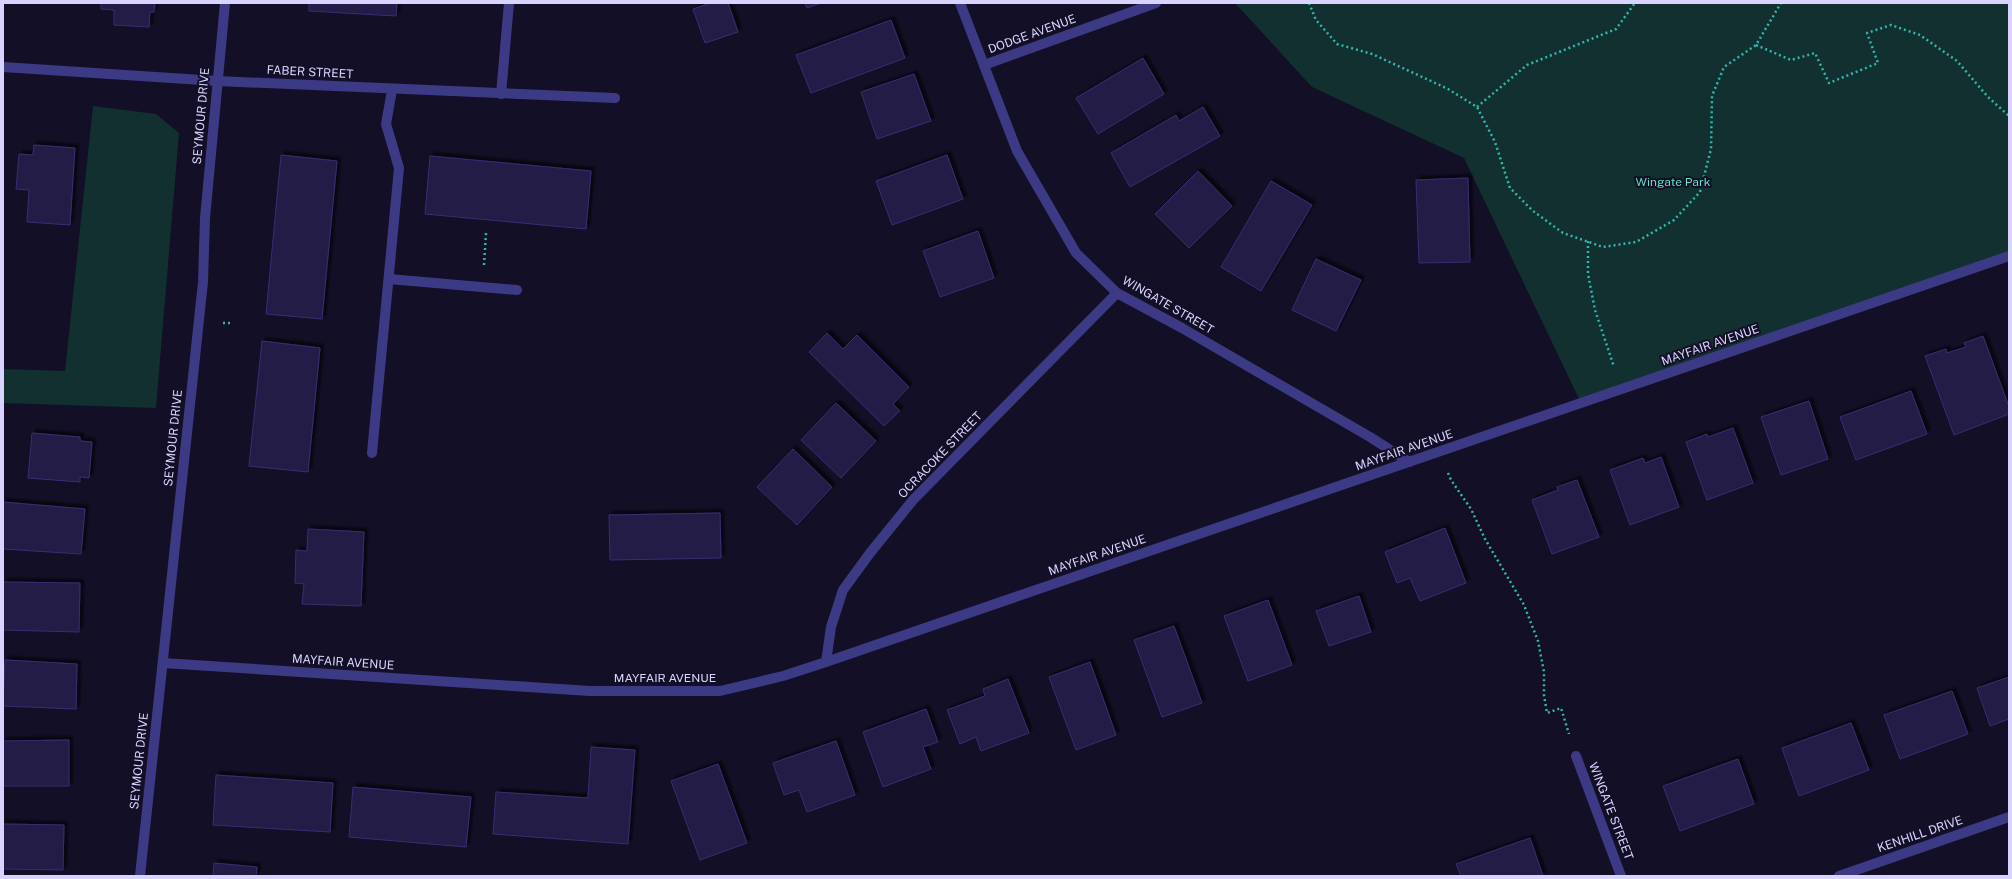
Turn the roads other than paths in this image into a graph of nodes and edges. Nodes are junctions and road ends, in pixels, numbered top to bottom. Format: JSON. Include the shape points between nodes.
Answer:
{"nodes":[{"id":1,"x":225,"y":3,"type":"edge"},
{"id":2,"x":509,"y":3,"type":"edge"},
{"id":3,"x":960,"y":3,"type":"edge"},
{"id":4,"x":1156,"y":3,"type":"edge"},
{"id":5,"x":984,"y":65,"type":"junction"},
{"id":6,"x":3,"y":67,"type":"edge"},
{"id":7,"x":217,"y":81,"type":"junction"},
{"id":8,"x":392,"y":90,"type":"junction"},
{"id":9,"x":501,"y":94,"type":"junction"},
{"id":10,"x":615,"y":98,"type":"dead end"},
{"id":11,"x":2009,"y":256,"type":"edge"},
{"id":12,"x":389,"y":279,"type":"junction"},
{"id":13,"x":517,"y":290,"type":"dead end"},
{"id":14,"x":1117,"y":293,"type":"junction"},
{"id":15,"x":372,"y":454,"type":"dead end"},
{"id":16,"x":1409,"y":462,"type":"junction"},
{"id":17,"x":826,"y":662,"type":"junction"},
{"id":18,"x":163,"y":663,"type":"junction"},
{"id":19,"x":1576,"y":756,"type":"road end"},
{"id":20,"x":2009,"y":817,"type":"edge"},
{"id":21,"x":140,"y":876,"type":"edge"},
{"id":22,"x":1621,"y":876,"type":"edge"},
{"id":23,"x":1839,"y":876,"type":"edge"}],
"edges":[{"from":1,"to":7,"type":"street","name":"SEYMOUR DRIVE"},
{"from":2,"to":9,"type":"street"},
{"from":3,"to":5,"type":"street","name":"WINGATE STREET"},
{"from":4,"to":5,"type":"street","name":"DODGE AVENUE"},
{"from":5,"to":14,"type":"street","name":"WINGATE STREET","via":[[1017,151],[1076,253]]},
{"from":6,"to":7,"type":"street","name":"FABER STREET"},
{"from":7,"to":8,"type":"street","name":"FABER STREET"},
{"from":7,"to":18,"type":"street","name":"SEYMOUR DRIVE","via":[[202,282]]},
{"from":8,"to":9,"type":"street","name":"FABER STREET"},
{"from":8,"to":12,"type":"street","via":[[386,124],[399,168]]},
{"from":9,"to":10,"type":"street","name":"FABER STREET"},
{"from":11,"to":16,"type":"street","name":"MAYFAIR AVENUE"},
{"from":12,"to":13,"type":"street"},
{"from":12,"to":15,"type":"street"},
{"from":14,"to":16,"type":"street","name":"WINGATE STREET","via":[[1182,328]]},
{"from":14,"to":17,"type":"street","name":"OCRACOKE STREET","via":[[913,500],[870,553],[843,590],[831,627]]},
{"from":16,"to":17,"type":"street","name":"MAYFAIR AVENUE"},
{"from":17,"to":18,"type":"street","name":"MAYFAIR AVENUE","via":[[783,676],[720,691],[590,691]]},
{"from":18,"to":21,"type":"street","name":"SEYMOUR DRIVE"},
{"from":19,"to":22,"type":"street","name":"WINGATE STREET"},
{"from":20,"to":23,"type":"street","name":"KENHILL DRIVE"}]}
